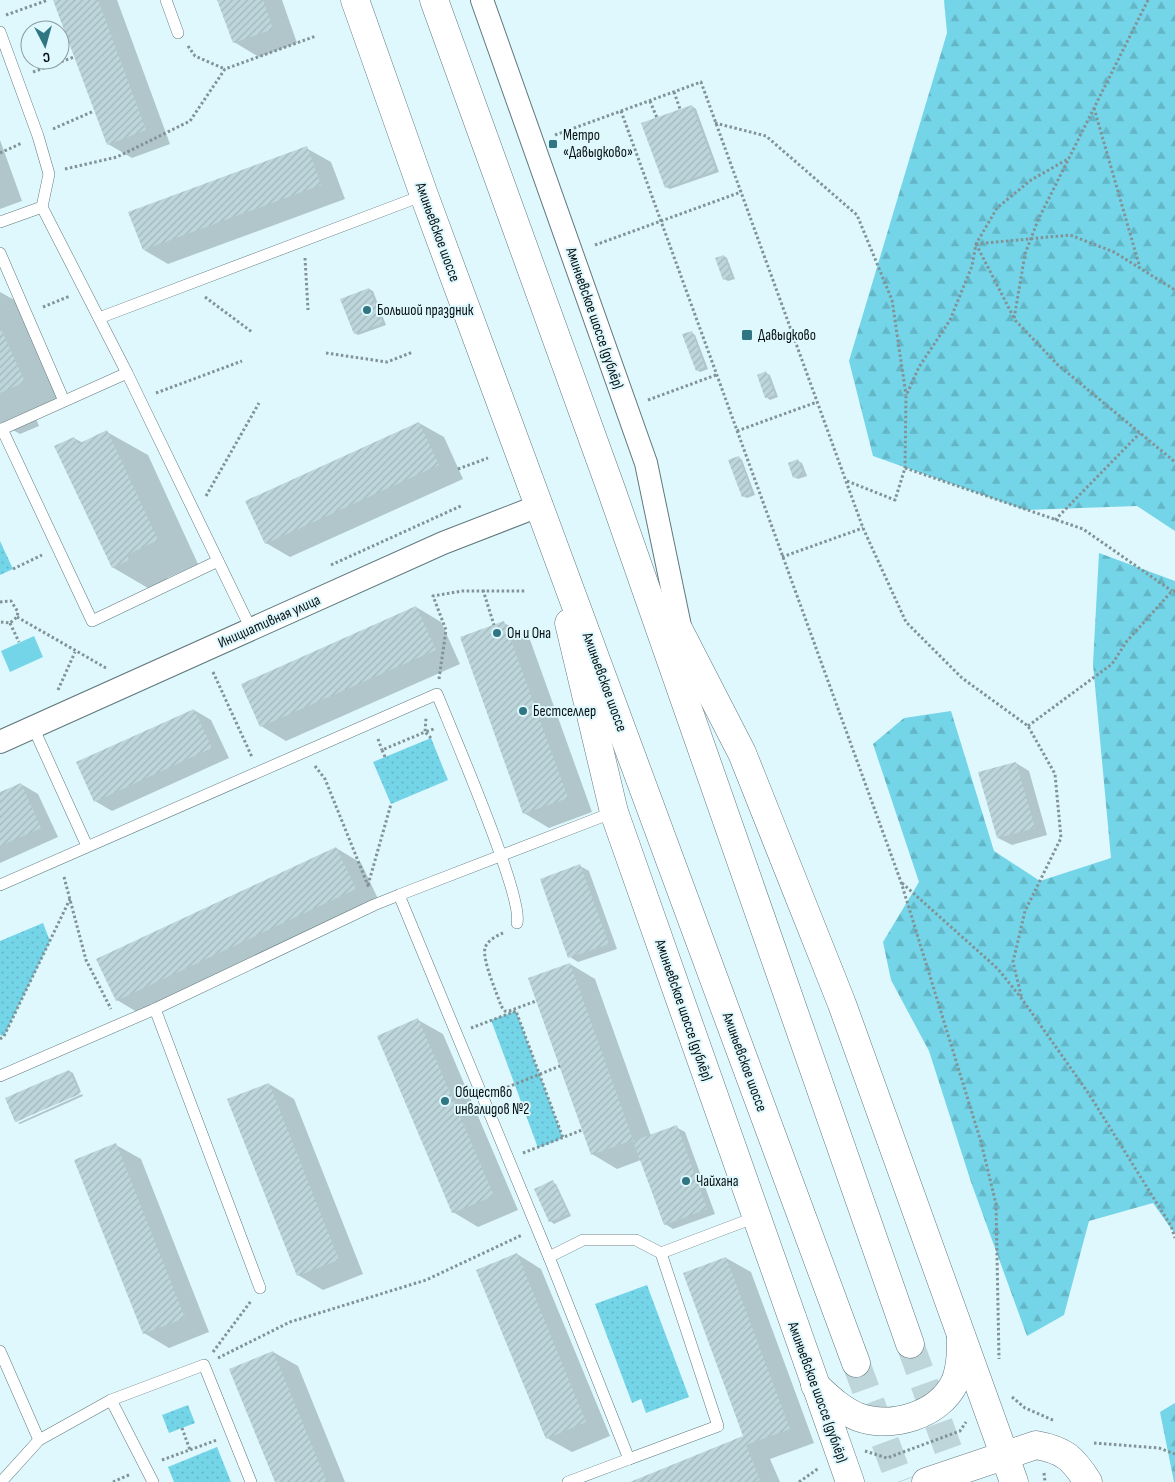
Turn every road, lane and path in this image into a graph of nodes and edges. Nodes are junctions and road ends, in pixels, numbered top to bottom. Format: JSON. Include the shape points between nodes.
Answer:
{"nodes":[{"id":1,"x":48,"y":0,"type":"edge"},
{"id":2,"x":166,"y":0,"type":"edge"},
{"id":3,"x":355,"y":0,"type":"edge"},
{"id":4,"x":434,"y":0,"type":"edge"},
{"id":5,"x":482,"y":0,"type":"edge"},
{"id":6,"x":1148,"y":0,"type":"edge"},
{"id":7,"x":0,"y":17,"type":"edge"},
{"id":8,"x":0,"y":32,"type":"edge"},
{"id":9,"x":178,"y":33,"type":"joint"},
{"id":10,"x":316,"y":36,"type":"dead end"},
{"id":11,"x":74,"y":57,"type":"dead end"},
{"id":12,"x":225,"y":69,"type":"junction"},
{"id":13,"x":16,"y":79,"type":"junction"},
{"id":14,"x":674,"y":92,"type":"junction"},
{"id":15,"x":650,"y":101,"type":"junction"},
{"id":16,"x":1094,"y":108,"type":"junction"},
{"id":17,"x":680,"y":109,"type":"dead end"},
{"id":18,"x":94,"y":111,"type":"dead end"},
{"id":19,"x":621,"y":111,"type":"junction"},
{"id":20,"x":657,"y":118,"type":"dead end"},
{"id":21,"x":716,"y":123,"type":"junction"},
{"id":22,"x":555,"y":135,"type":"dead end"},
{"id":23,"x":38,"y":136,"type":"junction"},
{"id":24,"x":0,"y":153,"type":"edge"},
{"id":25,"x":1069,"y":158,"type":"junction"},
{"id":26,"x":49,"y":174,"type":"junction"},
{"id":27,"x":741,"y":192,"type":"junction"},
{"id":28,"x":424,"y":195,"type":"junction"},
{"id":29,"x":42,"y":207,"type":"junction"},
{"id":30,"x":660,"y":221,"type":"junction"},
{"id":31,"x":0,"y":222,"type":"edge"},
{"id":32,"x":1032,"y":237,"type":"junction"},
{"id":33,"x":304,"y":240,"type":"junction"},
{"id":34,"x":976,"y":244,"type":"junction"},
{"id":35,"x":595,"y":245,"type":"dead end"},
{"id":36,"x":0,"y":253,"type":"edge"},
{"id":37,"x":1140,"y":268,"type":"junction"},
{"id":38,"x":188,"y":284,"type":"junction"},
{"id":39,"x":85,"y":290,"type":"junction"},
{"id":40,"x":1175,"y":290,"type":"edge"},
{"id":41,"x":308,"y":310,"type":"dead end"},
{"id":42,"x":26,"y":314,"type":"junction"},
{"id":43,"x":99,"y":318,"type":"junction"},
{"id":44,"x":1014,"y":319,"type":"junction"},
{"id":45,"x":252,"y":332,"type":"dead end"},
{"id":46,"x":413,"y":352,"type":"dead end"},
{"id":47,"x":326,"y":353,"type":"dead end"},
{"id":48,"x":242,"y":361,"type":"dead end"},
{"id":49,"x":127,"y":373,"type":"junction"},
{"id":50,"x":716,"y":375,"type":"junction"},
{"id":51,"x":906,"y":396,"type":"junction"},
{"id":52,"x":140,"y":398,"type":"junction"},
{"id":53,"x":650,"y":399,"type":"dead end"},
{"id":54,"x":64,"y":401,"type":"junction"},
{"id":55,"x":817,"y":402,"type":"junction"},
{"id":56,"x":259,"y":403,"type":"dead end"},
{"id":57,"x":1,"y":429,"type":"edge"},
{"id":58,"x":737,"y":431,"type":"junction"},
{"id":59,"x":1140,"y":433,"type":"junction"},
{"id":60,"x":488,"y":458,"type":"dead end"},
{"id":61,"x":1175,"y":462,"type":"edge"},
{"id":62,"x":905,"y":468,"type":"junction"},
{"id":63,"x":458,"y":469,"type":"dead end"},
{"id":64,"x":847,"y":481,"type":"junction"},
{"id":65,"x":611,"y":490,"type":"junction"},
{"id":66,"x":463,"y":505,"type":"dead end"},
{"id":67,"x":196,"y":514,"type":"junction"},
{"id":68,"x":545,"y":517,"type":"junction"},
{"id":69,"x":1056,"y":520,"type":"junction"},
{"id":70,"x":863,"y":528,"type":"junction"},
{"id":71,"x":58,"y":548,"type":"junction"},
{"id":72,"x":782,"y":557,"type":"junction"},
{"id":73,"x":218,"y":561,"type":"junction"},
{"id":74,"x":330,"y":566,"type":"dead end"},
{"id":75,"x":13,"y":569,"type":"dead end"},
{"id":76,"x":483,"y":590,"type":"junction"},
{"id":77,"x":526,"y":591,"type":"dead end"},
{"id":78,"x":1173,"y":591,"type":"edge"},
{"id":79,"x":0,"y":600,"type":"edge"},
{"id":80,"x":17,"y":617,"type":"junction"},
{"id":81,"x":0,"y":622,"type":"edge"},
{"id":82,"x":10,"y":623,"type":"junction"},
{"id":83,"x":494,"y":625,"type":"dead end"},
{"id":84,"x":251,"y":629,"type":"junction"},
{"id":85,"x":19,"y":642,"type":"dead end"},
{"id":86,"x":683,"y":642,"type":"junction"},
{"id":87,"x":204,"y":651,"type":"junction"},
{"id":88,"x":75,"y":652,"type":"junction"},
{"id":89,"x":106,"y":668,"type":"dead end"},
{"id":90,"x":58,"y":690,"type":"dead end"},
{"id":91,"x":432,"y":696,"type":"junction"},
{"id":92,"x":1028,"y":726,"type":"junction"},
{"id":93,"x":33,"y":728,"type":"junction"},
{"id":94,"x":425,"y":732,"type":"junction"},
{"id":95,"x":431,"y":738,"type":"dead end"},
{"id":96,"x":0,"y":742,"type":"edge"},
{"id":97,"x":385,"y":757,"type":"dead end"},
{"id":98,"x":258,"y":772,"type":"junction"},
{"id":99,"x":324,"y":779,"type":"dead end"},
{"id":100,"x":391,"y":804,"type":"dead end"},
{"id":101,"x":614,"y":812,"type":"junction"},
{"id":102,"x":87,"y":846,"type":"junction"},
{"id":103,"x":500,"y":856,"type":"junction"},
{"id":104,"x":64,"y":878,"type":"dead end"},
{"id":105,"x":901,"y":882,"type":"junction"},
{"id":106,"x":0,"y":885,"type":"edge"},
{"id":107,"x":368,"y":885,"type":"junction"},
{"id":108,"x":399,"y":895,"type":"junction"},
{"id":109,"x":71,"y":898,"type":"junction"},
{"id":110,"x":374,"y":905,"type":"junction"},
{"id":111,"x":517,"y":923,"type":"joint"},
{"id":112,"x":1022,"y":999,"type":"junction"},
{"id":113,"x":536,"y":1001,"type":"dead end"},
{"id":114,"x":155,"y":1009,"type":"junction"},
{"id":115,"x":490,"y":1020,"type":"dead end"},
{"id":116,"x":119,"y":1024,"type":"junction"},
{"id":117,"x":0,"y":1039,"type":"edge"},
{"id":118,"x":560,"y":1066,"type":"dead end"},
{"id":119,"x":540,"y":1074,"type":"junction"},
{"id":120,"x":0,"y":1076,"type":"edge"},
{"id":121,"x":483,"y":1097,"type":"junction"},
{"id":122,"x":582,"y":1130,"type":"dead end"},
{"id":123,"x":563,"y":1138,"type":"junction"},
{"id":124,"x":538,"y":1148,"type":"dead end"},
{"id":125,"x":756,"y":1217,"type":"junction"},
{"id":126,"x":537,"y":1228,"type":"junction"},
{"id":127,"x":1175,"y":1238,"type":"edge"},
{"id":128,"x":661,"y":1253,"type":"junction"},
{"id":129,"x":550,"y":1257,"type":"junction"},
{"id":130,"x":260,"y":1288,"type":"dead end"},
{"id":131,"x":250,"y":1301,"type":"dead end"},
{"id":132,"x":961,"y":1336,"type":"junction"},
{"id":133,"x":910,"y":1344,"type":"tunnel mouth"},
{"id":134,"x":0,"y":1351,"type":"edge"},
{"id":135,"x":999,"y":1359,"type":"dead end"},
{"id":136,"x":856,"y":1363,"type":"tunnel mouth"},
{"id":137,"x":204,"y":1365,"type":"junction"},
{"id":138,"x":815,"y":1384,"type":"junction"},
{"id":139,"x":111,"y":1400,"type":"junction"},
{"id":140,"x":182,"y":1428,"type":"dead end"},
{"id":141,"x":232,"y":1434,"type":"junction"},
{"id":142,"x":39,"y":1440,"type":"junction"},
{"id":143,"x":1094,"y":1443,"type":"dead end"},
{"id":144,"x":190,"y":1450,"type":"junction"},
{"id":145,"x":1004,"y":1454,"type":"junction"},
{"id":146,"x":1175,"y":1454,"type":"edge"},
{"id":147,"x":629,"y":1459,"type":"junction"},
{"id":148,"x":824,"y":1464,"type":"dead end"},
{"id":149,"x":146,"y":1467,"type":"junction"},
{"id":150,"x":1,"y":1482,"type":"edge"},
{"id":151,"x":113,"y":1482,"type":"edge"},
{"id":152,"x":153,"y":1482,"type":"edge"},
{"id":153,"x":251,"y":1482,"type":"edge"},
{"id":154,"x":568,"y":1482,"type":"edge"},
{"id":155,"x":799,"y":1482,"type":"edge"},
{"id":156,"x":850,"y":1482,"type":"edge"},
{"id":157,"x":926,"y":1482,"type":"edge"},
{"id":158,"x":1014,"y":1482,"type":"edge"},
{"id":159,"x":1088,"y":1482,"type":"edge"}],
"edges":[{"from":1,"to":7,"type":"path"},
{"from":2,"to":9,"type":"lane"},
{"from":3,"to":28,"type":"main road","name":"Аминьевское шоссе"},
{"from":4,"to":65,"type":"main road"},
{"from":5,"to":86,"type":"street","name":"Аминьевское шоссе (дублёр)","via":[[646,463]]},
{"from":6,"to":16,"type":"path"},
{"from":8,"to":13,"type":"lane"},
{"from":9,"to":12,"type":"path","via":[[195,56]]},
{"from":10,"to":12,"type":"path"},
{"from":11,"to":13,"type":"path"},
{"from":12,"to":26,"type":"path","via":[[190,121],[117,157]]},
{"from":13,"to":23,"type":"lane"},
{"from":14,"to":15,"type":"path"},
{"from":14,"to":17,"type":"path"},
{"from":14,"to":21,"type":"path","via":[[701,82]]},
{"from":15,"to":19,"type":"path"},
{"from":15,"to":20,"type":"path"},
{"from":16,"to":25,"type":"path"},
{"from":16,"to":37,"type":"path"},
{"from":18,"to":23,"type":"path"},
{"from":19,"to":22,"type":"path"},
{"from":19,"to":30,"type":"path"},
{"from":21,"to":27,"type":"path"},
{"from":21,"to":51,"type":"path","via":[[766,136],[857,215],[892,300]]},
{"from":23,"to":24,"type":"path"},
{"from":23,"to":26,"type":"lane"},
{"from":25,"to":32,"type":"path"},
{"from":25,"to":34,"type":"path","via":[[1031,180],[998,208]]},
{"from":26,"to":29,"type":"lane"},
{"from":27,"to":30,"type":"path"},
{"from":27,"to":55,"type":"path"},
{"from":28,"to":33,"type":"lane"},
{"from":28,"to":68,"type":"main road","name":"Аминьевское шоссе"},
{"from":29,"to":31,"type":"lane"},
{"from":29,"to":39,"type":"lane"},
{"from":30,"to":35,"type":"path"},
{"from":30,"to":50,"type":"path"},
{"from":32,"to":34,"type":"path"},
{"from":32,"to":37,"type":"path","via":[[1070,235],[1114,252]]},
{"from":32,"to":44,"type":"path","via":[[1025,254]]},
{"from":33,"to":38,"type":"lane"},
{"from":33,"to":41,"type":"path"},
{"from":34,"to":44,"type":"path"},
{"from":34,"to":51,"type":"path","via":[[972,266],[950,320],[919,367]]},
{"from":36,"to":42,"type":"lane"},
{"from":37,"to":40,"type":"path"},
{"from":38,"to":43,"type":"lane"},
{"from":38,"to":45,"type":"path"},
{"from":39,"to":42,"type":"path"},
{"from":39,"to":43,"type":"lane"},
{"from":42,"to":54,"type":"lane"},
{"from":43,"to":49,"type":"lane"},
{"from":44,"to":59,"type":"path","via":[[1058,364]]},
{"from":46,"to":47,"type":"path","via":[[387,362]]},
{"from":48,"to":52,"type":"path"},
{"from":49,"to":52,"type":"lane"},
{"from":49,"to":54,"type":"lane"},
{"from":50,"to":53,"type":"path"},
{"from":50,"to":58,"type":"path"},
{"from":51,"to":62,"type":"path"},
{"from":52,"to":67,"type":"lane"},
{"from":54,"to":57,"type":"lane"},
{"from":55,"to":58,"type":"path"},
{"from":55,"to":64,"type":"path"},
{"from":56,"to":67,"type":"path"},
{"from":57,"to":71,"type":"lane"},
{"from":58,"to":72,"type":"path"},
{"from":59,"to":61,"type":"path"},
{"from":59,"to":69,"type":"path"},
{"from":60,"to":63,"type":"path"},
{"from":62,"to":64,"type":"path","via":[[895,500]]},
{"from":62,"to":69,"type":"path"},
{"from":64,"to":70,"type":"path"},
{"from":65,"to":86,"type":"main road","name":"Аминьевское шоссе (дублёр)"},
{"from":65,"to":133,"type":"main road"},
{"from":66,"to":74,"type":"path"},
{"from":67,"to":73,"type":"lane"},
{"from":68,"to":84,"type":"street","name":"Инициативная улица","via":[[443,543]]},
{"from":68,"to":101,"type":"main road","name":"Аминьевское шоссе (дублёр)"},
{"from":68,"to":136,"type":"main road","name":"Аминьевское шоссе"},
{"from":69,"to":78,"type":"path","via":[[1083,530]]},
{"from":70,"to":72,"type":"path"},
{"from":70,"to":92,"type":"path","via":[[906,622],[962,678]]},
{"from":71,"to":73,"type":"lane","via":[[92,621]]},
{"from":71,"to":75,"type":"path"},
{"from":72,"to":105,"type":"path"},
{"from":73,"to":84,"type":"lane"},
{"from":76,"to":77,"type":"path"},
{"from":76,"to":83,"type":"path"},
{"from":76,"to":91,"type":"path","via":[[433,596],[446,630]]},
{"from":78,"to":92,"type":"path","via":[[1127,641],[1112,664]]},
{"from":79,"to":80,"type":"path","via":[[14,604]]},
{"from":80,"to":82,"type":"path"},
{"from":80,"to":88,"type":"path"},
{"from":81,"to":82,"type":"path"},
{"from":82,"to":85,"type":"path"},
{"from":84,"to":87,"type":"street","name":"Инициативная улица"},
{"from":86,"to":132,"type":"main road","name":"Аминьевское шоссе (дублёр)","via":[[748,769],[842,1004]]},
{"from":87,"to":93,"type":"street","name":"Инициативная улица"},
{"from":87,"to":98,"type":"path"},
{"from":88,"to":89,"type":"path"},
{"from":88,"to":90,"type":"path"},
{"from":91,"to":94,"type":"path"},
{"from":91,"to":98,"type":"lane"},
{"from":91,"to":103,"type":"lane"},
{"from":92,"to":112,"type":"path","via":[[1055,774],[1061,838],[1025,911],[1013,962]]},
{"from":93,"to":96,"type":"street","name":"Инициативная улица"},
{"from":93,"to":102,"type":"lane"},
{"from":94,"to":95,"type":"path"},
{"from":94,"to":97,"type":"path","via":[[382,750]]},
{"from":98,"to":102,"type":"lane"},
{"from":99,"to":107,"type":"path"},
{"from":100,"to":107,"type":"path"},
{"from":101,"to":103,"type":"lane"},
{"from":101,"to":125,"type":"main road","name":"Аминьевское шоссе (дублёр)"},
{"from":102,"to":106,"type":"lane"},
{"from":103,"to":108,"type":"lane"},
{"from":103,"to":111,"type":"lane","via":[[518,911]]},
{"from":104,"to":109,"type":"path"},
{"from":105,"to":112,"type":"path","via":[[998,969]]},
{"from":105,"to":135,"type":"path","via":[[981,1142],[996,1204]]},
{"from":107,"to":110,"type":"path"},
{"from":108,"to":110,"type":"lane"},
{"from":108,"to":121,"type":"lane"},
{"from":109,"to":116,"type":"path","via":[[86,960]]},
{"from":109,"to":117,"type":"path"},
{"from":110,"to":114,"type":"lane"},
{"from":111,"to":113,"type":"path","via":[[488,942],[485,948],[487,962],[505,1011]]},
{"from":112,"to":127,"type":"path","via":[[1090,1094],[1171,1226]]},
{"from":114,"to":116,"type":"lane"},
{"from":114,"to":130,"type":"lane"},
{"from":115,"to":119,"type":"path","via":[[516,1011]]},
{"from":116,"to":120,"type":"lane"},
{"from":118,"to":119,"type":"path"},
{"from":119,"to":121,"type":"path"},
{"from":119,"to":123,"type":"path"},
{"from":121,"to":126,"type":"lane"},
{"from":122,"to":123,"type":"path"},
{"from":123,"to":124,"type":"path"},
{"from":125,"to":128,"type":"lane"},
{"from":125,"to":138,"type":"main road","name":"Аминьевское шоссе (дублёр)"},
{"from":126,"to":129,"type":"lane"},
{"from":126,"to":137,"type":"path","via":[[426,1280],[290,1322]]},
{"from":128,"to":129,"type":"lane","via":[[636,1240],[583,1240]]},
{"from":128,"to":147,"type":"lane","via":[[718,1426]]},
{"from":129,"to":147,"type":"lane"},
{"from":131,"to":137,"type":"path"},
{"from":132,"to":138,"type":"main road","via":[[955,1382],[937,1403],[913,1417],[886,1422],[858,1417],[834,1403]]},
{"from":132,"to":145,"type":"main road","name":"Аминьевское шоссе (дублёр)"},
{"from":134,"to":142,"type":"lane"},
{"from":137,"to":139,"type":"lane"},
{"from":137,"to":141,"type":"lane"},
{"from":138,"to":156,"type":"main road","name":"Аминьевское шоссе (дублёр)"},
{"from":139,"to":142,"type":"lane"},
{"from":139,"to":149,"type":"lane"},
{"from":140,"to":144,"type":"path"},
{"from":141,"to":144,"type":"path"},
{"from":141,"to":153,"type":"lane"},
{"from":142,"to":150,"type":"lane"},
{"from":143,"to":146,"type":"path","via":[[1159,1448]]},
{"from":144,"to":149,"type":"path"},
{"from":145,"to":157,"type":"main road"},
{"from":145,"to":158,"type":"main road","name":"Аминьевское шоссе (дублёр)"},
{"from":145,"to":159,"type":"main road","via":[[1036,1445],[1053,1448],[1076,1462]]},
{"from":147,"to":154,"type":"lane"},
{"from":148,"to":155,"type":"path"},
{"from":149,"to":151,"type":"path"},
{"from":149,"to":152,"type":"lane"}]}
